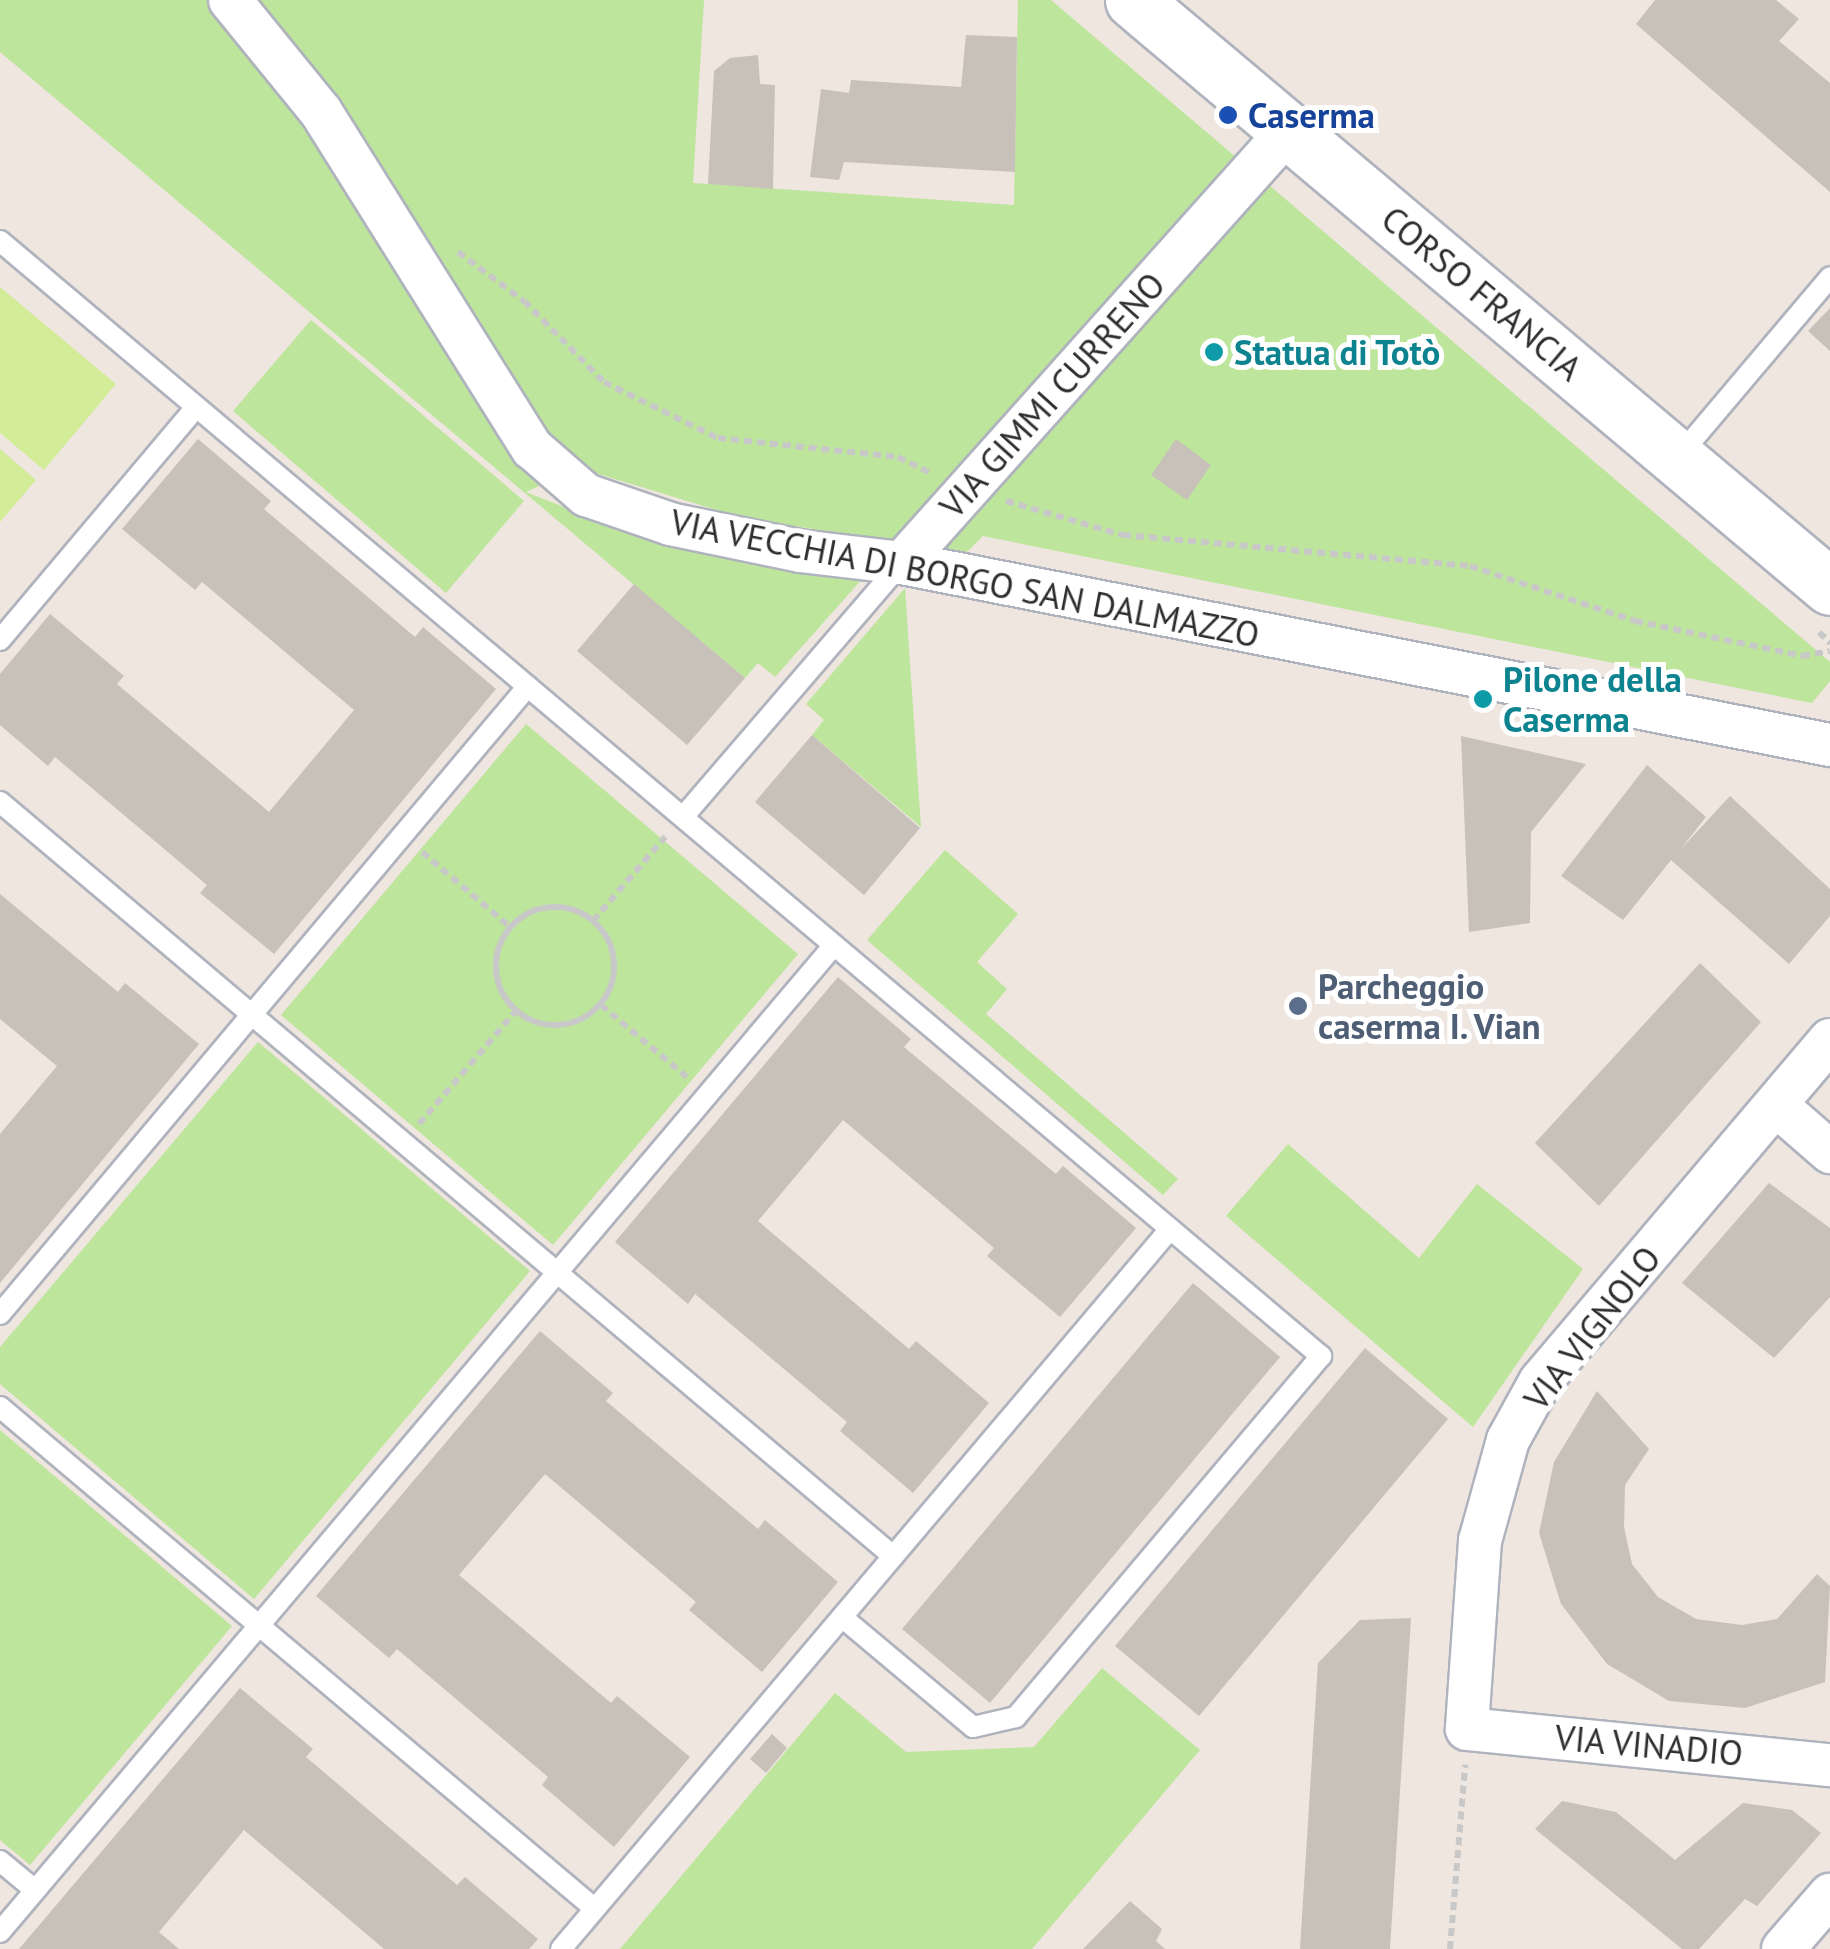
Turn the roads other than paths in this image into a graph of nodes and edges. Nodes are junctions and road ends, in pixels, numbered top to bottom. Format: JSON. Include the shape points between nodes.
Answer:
{"nodes":[{"id":1,"x":230,"y":0,"type":"edge"},
{"id":2,"x":1133,"y":0,"type":"edge"},
{"id":3,"x":1288,"y":131,"type":"junction"},
{"id":4,"x":0,"y":242,"type":"edge"},
{"id":5,"x":1830,"y":277,"type":"edge"},
{"id":6,"x":196,"y":406,"type":"junction"},
{"id":7,"x":1679,"y":456,"type":"junction"},
{"id":8,"x":902,"y":563,"type":"junction"},
{"id":9,"x":1830,"y":587,"type":"edge"},
{"id":10,"x":0,"y":640,"type":"edge"},
{"id":11,"x":528,"y":686,"type":"junction"},
{"id":12,"x":1826,"y":747,"type":"edge"},
{"id":13,"x":0,"y":802,"type":"edge"},
{"id":14,"x":683,"y":817,"type":"junction"},
{"id":15,"x":834,"y":945,"type":"junction"},
{"id":16,"x":252,"y":1014,"type":"junction"},
{"id":17,"x":1830,"y":1040,"type":"edge"},
{"id":18,"x":1776,"y":1106,"type":"junction"},
{"id":19,"x":1830,"y":1152,"type":"edge"},
{"id":20,"x":1170,"y":1229,"type":"junction"},
{"id":21,"x":558,"y":1273,"type":"junction"},
{"id":22,"x":0,"y":1314,"type":"edge"},
{"id":23,"x":0,"y":1407,"type":"edge"},
{"id":24,"x":893,"y":1556,"type":"junction"},
{"id":25,"x":842,"y":1617,"type":"junction"},
{"id":26,"x":258,"y":1626,"type":"junction"},
{"id":27,"x":1466,"y":1729,"type":"joint"},
{"id":28,"x":1830,"y":1765,"type":"edge"},
{"id":29,"x":0,"y":1860,"type":"edge"},
{"id":30,"x":35,"y":1890,"type":"junction"},
{"id":31,"x":1830,"y":1895,"type":"edge"},
{"id":32,"x":594,"y":1909,"type":"junction"},
{"id":33,"x":0,"y":1932,"type":"edge"},
{"id":34,"x":561,"y":1949,"type":"edge"},
{"id":35,"x":1783,"y":1949,"type":"edge"}],
"edges":[{"from":1,"to":8,"type":"street","name":"VIA VECCHIA DI BORGO SAN DALMAZZO","via":[[321,112],[532,448],[586,495],[670,524]]},
{"from":2,"to":3,"type":"main road","name":"CORSO FRANCIA"},
{"from":3,"to":7,"type":"main road","name":"CORSO FRANCIA"},
{"from":3,"to":8,"type":"street","name":"VIA GIMMI CURRENO"},
{"from":4,"to":6,"type":"lane"},
{"from":5,"to":7,"type":"lane"},
{"from":6,"to":10,"type":"lane"},
{"from":6,"to":11,"type":"lane"},
{"from":7,"to":9,"type":"main road","name":"CORSO FRANCIA"},
{"from":8,"to":12,"type":"street","name":"VIA VECCHIA DI BORGO SAN DALMAZZO"},
{"from":8,"to":14,"type":"lane","name":"VIA GIMMI CURRENO"},
{"from":11,"to":14,"type":"lane"},
{"from":11,"to":16,"type":"lane"},
{"from":13,"to":16,"type":"lane"},
{"from":14,"to":15,"type":"lane"},
{"from":15,"to":20,"type":"lane"},
{"from":15,"to":21,"type":"lane"},
{"from":16,"to":21,"type":"lane"},
{"from":16,"to":22,"type":"lane"},
{"from":17,"to":18,"type":"street","name":"VIA VIGNOLO"},
{"from":18,"to":19,"type":"street"},
{"from":18,"to":27,"type":"street","name":"VIA VIGNOLO","via":[[1540,1382],[1508,1440],[1480,1541]]},
{"from":20,"to":24,"type":"lane"},
{"from":20,"to":25,"type":"lane","via":[[1321,1356],[1016,1717],[972,1727]]},
{"from":21,"to":24,"type":"lane"},
{"from":21,"to":26,"type":"lane"},
{"from":23,"to":26,"type":"lane"},
{"from":24,"to":25,"type":"lane"},
{"from":25,"to":32,"type":"lane"},
{"from":26,"to":30,"type":"lane"},
{"from":26,"to":32,"type":"lane"},
{"from":27,"to":28,"type":"street","name":"VIA VINADIO"},
{"from":29,"to":30,"type":"lane"},
{"from":30,"to":33,"type":"lane"},
{"from":31,"to":35,"type":"street"},
{"from":32,"to":34,"type":"lane"}]}
